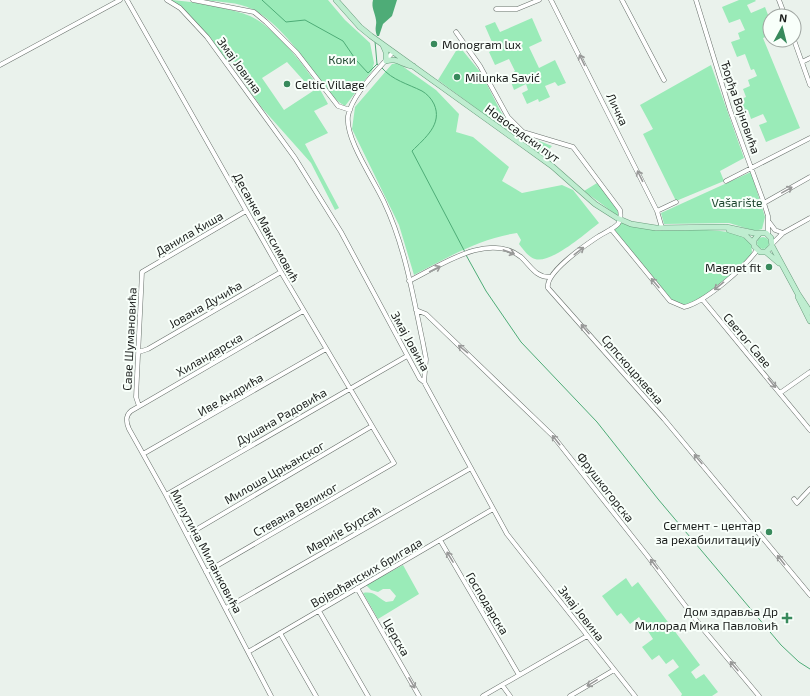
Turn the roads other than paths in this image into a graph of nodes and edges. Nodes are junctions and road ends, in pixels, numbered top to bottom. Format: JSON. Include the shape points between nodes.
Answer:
{"nodes":[{"id":1,"x":120,"y":0,"type":"edge"},
{"id":2,"x":127,"y":0,"type":"edge"},
{"id":3,"x":167,"y":0,"type":"edge"},
{"id":4,"x":193,"y":0,"type":"edge"},
{"id":5,"x":336,"y":0,"type":"edge"},
{"id":6,"x":539,"y":0,"type":"edge"},
{"id":7,"x":552,"y":0,"type":"edge"},
{"id":8,"x":622,"y":0,"type":"edge"},
{"id":9,"x":696,"y":0,"type":"edge"},
{"id":10,"x":496,"y":9,"type":"dead end"},
{"id":11,"x":456,"y":32,"type":"dead end"},
{"id":12,"x":383,"y":44,"type":"junction"},
{"id":13,"x":797,"y":48,"type":"edge"},
{"id":14,"x":394,"y":52,"type":"junction"},
{"id":15,"x":810,"y":58,"type":"edge"},
{"id":16,"x":802,"y":62,"type":"junction"},
{"id":17,"x":384,"y":63,"type":"junction"},
{"id":18,"x":0,"y":65,"type":"edge"},
{"id":19,"x":414,"y":67,"type":"junction"},
{"id":20,"x":664,"y":80,"type":"dead end"},
{"id":21,"x":810,"y":85,"type":"edge"},
{"id":22,"x":350,"y":110,"type":"junction"},
{"id":23,"x":810,"y":138,"type":"edge"},
{"id":24,"x":752,"y":169,"type":"junction"},
{"id":25,"x":810,"y":177,"type":"edge"},
{"id":26,"x":726,"y":181,"type":"dead end"},
{"id":27,"x":676,"y":202,"type":"dead end"},
{"id":28,"x":764,"y":203,"type":"junction"},
{"id":29,"x":657,"y":211,"type":"junction"},
{"id":30,"x":246,"y":212,"type":"junction"},
{"id":31,"x":810,"y":218,"type":"edge"},
{"id":32,"x":620,"y":220,"type":"junction"},
{"id":33,"x":768,"y":220,"type":"junction"},
{"id":34,"x":662,"y":228,"type":"junction"},
{"id":35,"x":720,"y":228,"type":"junction"},
{"id":36,"x":611,"y":229,"type":"junction"},
{"id":37,"x":760,"y":233,"type":"junction"},
{"id":38,"x":783,"y":233,"type":"junction"},
{"id":39,"x":769,"y":235,"type":"junction"},
{"id":40,"x":753,"y":243,"type":"junction"},
{"id":41,"x":772,"y":245,"type":"junction"},
{"id":42,"x":758,"y":250,"type":"junction"},
{"id":43,"x":766,"y":252,"type":"junction"},
{"id":44,"x":782,"y":266,"type":"junction"},
{"id":45,"x":142,"y":272,"type":"joint"},
{"id":46,"x":281,"y":272,"type":"junction"},
{"id":47,"x":550,"y":277,"type":"junction"},
{"id":48,"x":409,"y":281,"type":"junction"},
{"id":49,"x":798,"y":294,"type":"junction"},
{"id":50,"x":702,"y":300,"type":"junction"},
{"id":51,"x":416,"y":310,"type":"junction"},
{"id":52,"x":303,"y":311,"type":"junction"},
{"id":53,"x":810,"y":312,"type":"edge"},
{"id":54,"x":810,"y":321,"type":"edge"},
{"id":55,"x":326,"y":349,"type":"junction"},
{"id":56,"x":139,"y":352,"type":"junction"},
{"id":57,"x":407,"y":356,"type":"junction"},
{"id":58,"x":810,"y":372,"type":"edge"},
{"id":59,"x":424,"y":382,"type":"junction"},
{"id":60,"x":349,"y":388,"type":"junction"},
{"id":61,"x":780,"y":393,"type":"junction"},
{"id":62,"x":139,"y":406,"type":"junction"},
{"id":63,"x":127,"y":415,"type":"joint"},
{"id":64,"x":372,"y":426,"type":"junction"},
{"id":65,"x":810,"y":430,"type":"edge"},
{"id":66,"x":143,"y":454,"type":"junction"},
{"id":67,"x":394,"y":462,"type":"joint"},
{"id":68,"x":470,"y":468,"type":"junction"},
{"id":69,"x":810,"y":489,"type":"edge"},
{"id":70,"x":166,"y":495,"type":"junction"},
{"id":71,"x":794,"y":499,"type":"dead end"},
{"id":72,"x":493,"y":509,"type":"junction"},
{"id":73,"x":186,"y":535,"type":"junction"},
{"id":74,"x":440,"y":540,"type":"junction"},
{"id":75,"x":206,"y":572,"type":"junction"},
{"id":76,"x":358,"y":588,"type":"junction"},
{"id":77,"x":810,"y":595,"type":"edge"},
{"id":78,"x":226,"y":608,"type":"junction"},
{"id":79,"x":319,"y":611,"type":"junction"},
{"id":80,"x":280,"y":633,"type":"junction"},
{"id":81,"x":587,"y":636,"type":"junction"},
{"id":82,"x":248,"y":652,"type":"junction"},
{"id":83,"x":614,"y":670,"type":"junction"},
{"id":84,"x":520,"y":675,"type":"junction"},
{"id":85,"x":502,"y":685,"type":"junction"},
{"id":86,"x":271,"y":696,"type":"edge"},
{"id":87,"x":316,"y":696,"type":"edge"},
{"id":88,"x":368,"y":696,"type":"edge"},
{"id":89,"x":420,"y":696,"type":"edge"},
{"id":90,"x":483,"y":696,"type":"edge"},
{"id":91,"x":510,"y":696,"type":"edge"},
{"id":92,"x":570,"y":696,"type":"edge"},
{"id":93,"x":634,"y":696,"type":"edge"},
{"id":94,"x":759,"y":696,"type":"edge"}],
"edges":[{"from":1,"to":18,"type":"street"},
{"from":2,"to":30,"type":"street","name":"Десанке Максимовић"},
{"from":3,"to":57,"type":"street","name":"Змај Јовина","via":[[180,8],[207,37],[295,158],[341,232]]},
{"from":4,"to":22,"type":"street","via":[[254,12],[297,53],[334,102]]},
{"from":5,"to":12,"type":"main road","name":"Новосадски пут","via":[[360,27]]},
{"from":6,"to":10,"type":"street","via":[[517,9]]},
{"from":29,"to":7,"type":"street","name":"Личка","one_way":true},
{"from":8,"to":20,"type":"street"},
{"from":9,"to":24,"type":"street","name":"Ђорђа Војновића","via":[[730,110]]},
{"from":11,"to":32,"type":"street","via":[[480,66],[508,117],[523,132],[573,147],[619,207]]},
{"from":12,"to":14,"type":"main road","name":"Новосадски пут"},
{"from":12,"to":17,"type":"main road","via":[[386,52]]},
{"from":13,"to":16,"type":"street"},
{"from":14,"to":17,"type":"street"},
{"from":14,"to":19,"type":"main road","name":"Новосадски пут"},
{"from":15,"to":16,"type":"street"},
{"from":16,"to":21,"type":"street"},
{"from":17,"to":19,"type":"main road","via":[[396,60]]},
{"from":17,"to":22,"type":"street","via":[[357,96]]},
{"from":19,"to":32,"type":"main road","name":"Новосадски пут","via":[[552,166],[595,204]]},
{"from":22,"to":48,"type":"street","via":[[350,135],[393,221]]},
{"from":23,"to":24,"type":"street"},
{"from":24,"to":26,"type":"street"},
{"from":24,"to":28,"type":"street","name":"Ђорђа Војновића"},
{"from":28,"to":25,"type":"street","one_way":true},
{"from":27,"to":29,"type":"street"},
{"from":28,"to":33,"type":"street","name":"Ђорђа Војновића"},
{"from":29,"to":34,"type":"street","name":"Личка"},
{"from":30,"to":45,"type":"street","name":"Данила Киша"},
{"from":30,"to":46,"type":"street","name":"Десанке Максимовић"},
{"from":31,"to":38,"type":"street"},
{"from":32,"to":34,"type":"main road","name":"Новосадски пут"},
{"from":32,"to":36,"type":"street"},
{"from":33,"to":37,"type":"street"},
{"from":33,"to":38,"type":"street","via":[[772,227]]},
{"from":33,"to":39,"type":"street","name":"Ђорђа Војновића"},
{"from":34,"to":35,"type":"main road","name":"Новосадски пут"},
{"from":35,"to":37,"type":"main road","name":"Новосадски пут","via":[[733,227]]},
{"from":35,"to":40,"type":"main road","name":"Новосадски пут","via":[[741,233]]},
{"from":47,"to":36,"type":"street","one_way":true,"via":[[578,252]]},
{"from":50,"to":36,"type":"street","one_way":true,"via":[[684,307],[670,301]]},
{"from":37,"to":39,"type":"main road","name":"Новосадски пут"},
{"from":37,"to":40,"type":"main road"},
{"from":38,"to":39,"type":"street"},
{"from":38,"to":41,"type":"street"},
{"from":39,"to":41,"type":"main road"},
{"from":40,"to":42,"type":"main road","name":"Новосадски пут"},
{"from":41,"to":43,"type":"main road"},
{"from":41,"to":44,"type":"main road"},
{"from":42,"to":43,"type":"main road"},
{"from":42,"to":50,"type":"street","one_way":true,"via":[[747,263]]},
{"from":43,"to":44,"type":"main road"},
{"from":44,"to":49,"type":"main road"},
{"from":45,"to":56,"type":"street","name":"Саве Шумановића"},
{"from":46,"to":52,"type":"street","name":"Десанке Максимовић"},
{"from":46,"to":56,"type":"street","name":"Јована Дучића"},
{"from":48,"to":47,"type":"street","one_way":true,"via":[[472,250],[484,247],[498,248],[519,256],[541,276]]},
{"from":77,"to":47,"type":"street","name":"Српскоцрквена","one_way":true,"via":[[664,419],[548,288]]},
{"from":48,"to":51,"type":"street"},
{"from":49,"to":53,"type":"main road"},
{"from":49,"to":54,"type":"main road"},
{"from":50,"to":61,"type":"street","name":"Светог Саве","one_way":true},
{"from":51,"to":59,"type":"street","via":[[425,354]]},
{"from":94,"to":51,"type":"street","name":"Фрушкогорска","one_way":true,"via":[[703,629],[553,436],[426,314]]},
{"from":52,"to":55,"type":"street","name":"Десанке Максимовић"},
{"from":52,"to":62,"type":"street","name":"Хиландарска"},
{"from":55,"to":60,"type":"street","name":"Десанке Максимовић"},
{"from":55,"to":66,"type":"street","name":"Иве Андрића"},
{"from":56,"to":62,"type":"street","name":"Саве Шумановића","via":[[136,397]]},
{"from":57,"to":59,"type":"street","name":"Змај Јовина"},
{"from":57,"to":60,"type":"street","name":"Душана Радовића"},
{"from":58,"to":61,"type":"street"},
{"from":59,"to":68,"type":"street","name":"Змај Јовина"},
{"from":60,"to":64,"type":"street","name":"Десанке Максимовић"},
{"from":60,"to":70,"type":"street","name":"Душана Радовића"},
{"from":61,"to":65,"type":"street","name":"Светог Саве"},
{"from":62,"to":63,"type":"street","name":"Хиландарска"},
{"from":63,"to":66,"type":"street","name":"Милутина Миланковића","via":[[129,429]]},
{"from":64,"to":67,"type":"street","name":"Десанке Максимовић"},
{"from":64,"to":73,"type":"street","name":"Милоша Црњанског"},
{"from":66,"to":70,"type":"street","name":"Милутина Миланковића"},
{"from":67,"to":75,"type":"street","name":"Стевана Великог"},
{"from":68,"to":72,"type":"street","name":"Змај Јовина"},
{"from":68,"to":78,"type":"street","name":"Марије Бурсаћ"},
{"from":69,"to":71,"type":"street","via":[[797,502]]},
{"from":70,"to":73,"type":"street","name":"Милутина Миланковића"},
{"from":72,"to":74,"type":"street","name":"Војвођанских бригада"},
{"from":72,"to":81,"type":"street","name":"Змај Јовина","via":[[515,544]]},
{"from":73,"to":75,"type":"street","name":"Милутина Миланковића"},
{"from":74,"to":76,"type":"street","name":"Војвођанских бригада"},
{"from":84,"to":74,"type":"street","name":"Господарска","one_way":true},
{"from":75,"to":78,"type":"street","name":"Милутина Миланковића"},
{"from":76,"to":79,"type":"street","name":"Војвођанских бригада"},
{"from":76,"to":89,"type":"street","name":"Церска","one_way":true},
{"from":78,"to":82,"type":"street","name":"Милутина Миланковића"},
{"from":79,"to":80,"type":"street","name":"Војвођанских бригада"},
{"from":79,"to":88,"type":"street"},
{"from":80,"to":82,"type":"street","name":"Војвођанских бригада"},
{"from":80,"to":87,"type":"street"},
{"from":81,"to":83,"type":"street","name":"Змај Јовина"},
{"from":81,"to":84,"type":"street"},
{"from":82,"to":86,"type":"street","name":"Милутина Миланковића"},
{"from":83,"to":92,"type":"street","one_way":true},
{"from":83,"to":93,"type":"street","name":"Змај Јовина"},
{"from":84,"to":85,"type":"street"},
{"from":85,"to":90,"type":"street"},
{"from":85,"to":91,"type":"street"}]}
